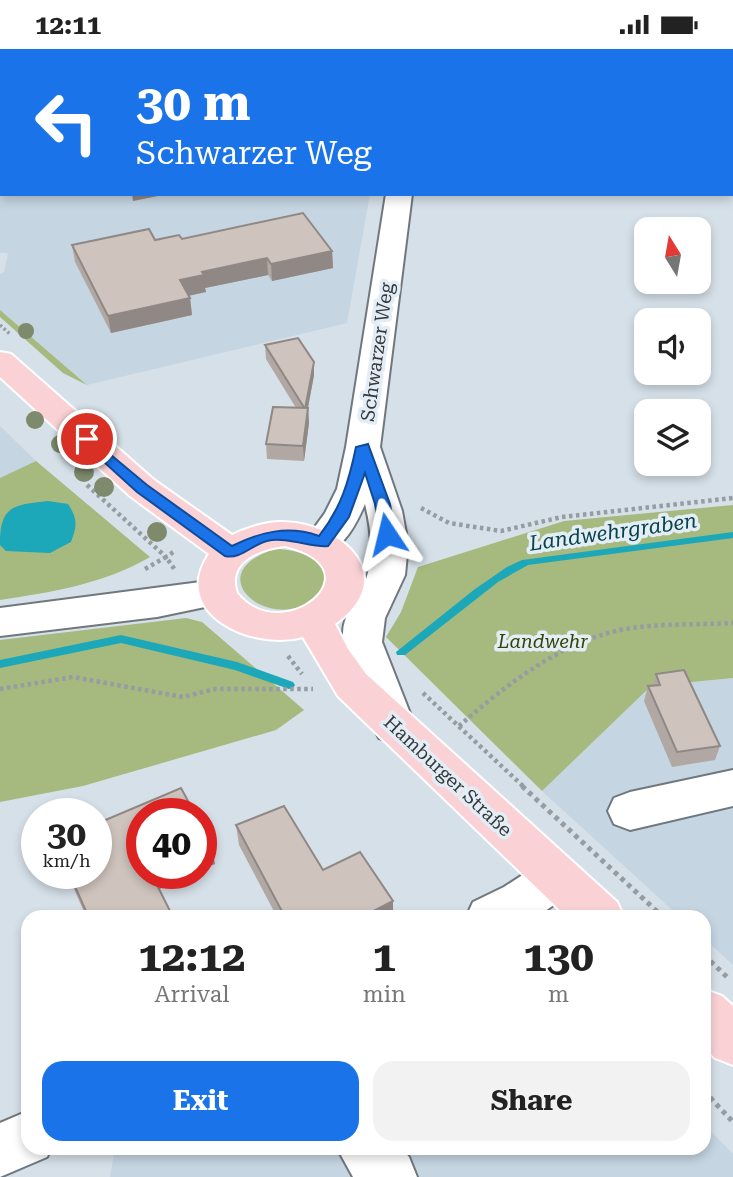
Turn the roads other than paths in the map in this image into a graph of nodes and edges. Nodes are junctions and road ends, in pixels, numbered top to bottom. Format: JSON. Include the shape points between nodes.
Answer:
{"nodes":[{"id":1,"x":399,"y":196,"type":"edge"},
{"id":2,"x":5,"y":348,"type":"edge"},
{"id":3,"x":363,"y":447,"type":"junction"},
{"id":4,"x":322,"y":542,"type":"junction"},
{"id":5,"x":231,"y":552,"type":"junction"},
{"id":6,"x":216,"y":593,"type":"junction"},
{"id":7,"x":314,"y":620,"type":"junction"},
{"id":8,"x":0,"y":622,"type":"edge"},
{"id":9,"x":394,"y":726,"type":"junction"},
{"id":10,"x":733,"y":788,"type":"edge"},
{"id":11,"x":631,"y":811,"type":"dead end"},
{"id":12,"x":558,"y":877,"type":"junction"},
{"id":13,"x":504,"y":910,"type":"edge"},
{"id":14,"x":593,"y":910,"type":"edge"},
{"id":15,"x":711,"y":1020,"type":"edge"},
{"id":16,"x":733,"y":1041,"type":"edge"},
{"id":17,"x":21,"y":1142,"type":"edge"},
{"id":18,"x":0,"y":1152,"type":"edge"},
{"id":19,"x":370,"y":1155,"type":"edge"},
{"id":20,"x":389,"y":1177,"type":"edge"}],
"edges":[{"from":1,"to":3,"type":"street","name":"Schwarzer Weg"},
{"from":2,"to":5,"type":"main road","via":[[142,488]]},
{"from":3,"to":4,"type":"street","name":"Schwarzer Weg","via":[[354,489]]},
{"from":3,"to":9,"type":"street","via":[[387,534],[388,563],[379,594],[364,617],[361,637]]},
{"from":4,"to":5,"type":"main road","via":[[304,536],[265,536]]},
{"from":4,"to":7,"type":"main road","via":[[337,552],[349,581],[332,610]]},
{"from":5,"to":6,"type":"main road","via":[[220,564]]},
{"from":6,"to":7,"type":"main road","via":[[232,613],[261,626],[284,627]]},
{"from":6,"to":8,"type":"street"},
{"from":7,"to":9,"type":"main road","name":"Hamburger Straße","via":[[352,685]]},
{"from":9,"to":12,"type":"main road","name":"Hamburger Straße"},
{"from":10,"to":11,"type":"street"},
{"from":12,"to":13,"type":"street"},
{"from":12,"to":14,"type":"main road","name":"Hamburger Straße"},
{"from":15,"to":16,"type":"main road"},
{"from":17,"to":18,"type":"street"},
{"from":19,"to":20,"type":"street"}]}
